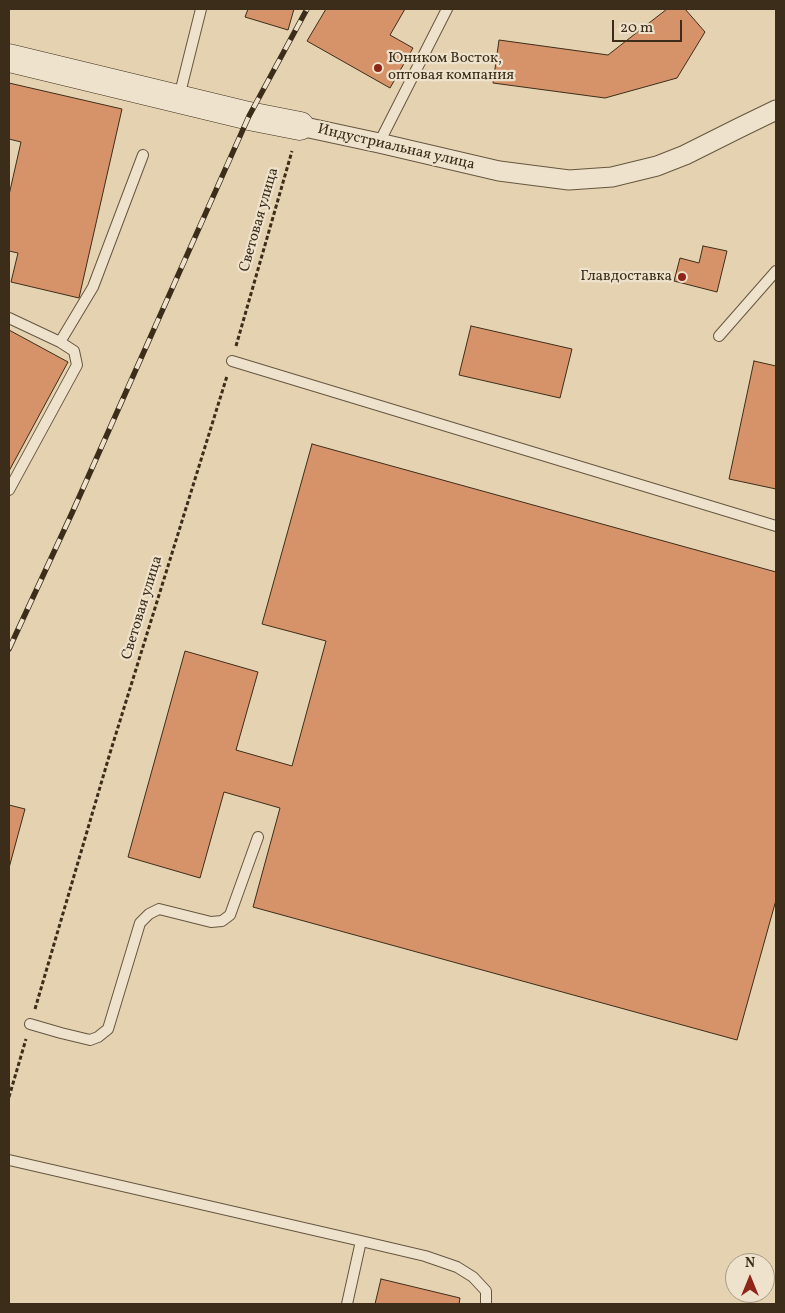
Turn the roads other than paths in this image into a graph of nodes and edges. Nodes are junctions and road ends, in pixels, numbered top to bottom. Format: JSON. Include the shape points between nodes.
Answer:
{"nodes":[{"id":1,"x":202,"y":9,"type":"edge"},
{"id":2,"x":447,"y":9,"type":"edge"},
{"id":3,"x":9,"y":58,"type":"edge"},
{"id":4,"x":179,"y":98,"type":"junction"},
{"id":5,"x":776,"y":110,"type":"edge"},
{"id":6,"x":300,"y":126,"type":"joint"},
{"id":7,"x":379,"y":143,"type":"junction"},
{"id":8,"x":143,"y":155,"type":"dead end"},
{"id":9,"x":776,"y":271,"type":"edge"},
{"id":10,"x":9,"y":318,"type":"edge"},
{"id":11,"x":719,"y":336,"type":"dead end"},
{"id":12,"x":60,"y":342,"type":"junction"},
{"id":13,"x":232,"y":360,"type":"road end"},
{"id":14,"x":9,"y":490,"type":"edge"},
{"id":15,"x":776,"y":526,"type":"edge"},
{"id":16,"x":258,"y":836,"type":"dead end"},
{"id":17,"x":30,"y":1024,"type":"road end"},
{"id":18,"x":9,"y":1160,"type":"edge"},
{"id":19,"x":361,"y":1241,"type":"junction"},
{"id":20,"x":347,"y":1304,"type":"edge"},
{"id":21,"x":486,"y":1304,"type":"edge"}],
"edges":[{"from":1,"to":4,"type":"lane"},
{"from":2,"to":7,"type":"lane"},
{"from":3,"to":4,"type":"street","name":"Индустриальная улица"},
{"from":4,"to":6,"type":"street","name":"Индустриальная улица"},
{"from":5,"to":7,"type":"street","name":"Индустриальная улица","via":[[686,155],[612,177],[569,180],[499,171]]},
{"from":6,"to":7,"type":"street","name":"Индустриальная улица"},
{"from":8,"to":12,"type":"lane","via":[[94,287]]},
{"from":9,"to":11,"type":"lane"},
{"from":10,"to":12,"type":"lane"},
{"from":12,"to":14,"type":"lane","via":[[74,351],[77,365]]},
{"from":13,"to":15,"type":"lane"},
{"from":16,"to":17,"type":"lane","via":[[230,915],[211,922],[159,909],[140,923],[108,1029],[90,1040]]},
{"from":18,"to":19,"type":"lane"},
{"from":19,"to":20,"type":"lane"},
{"from":19,"to":21,"type":"lane","via":[[457,1267],[486,1290]]}]}
